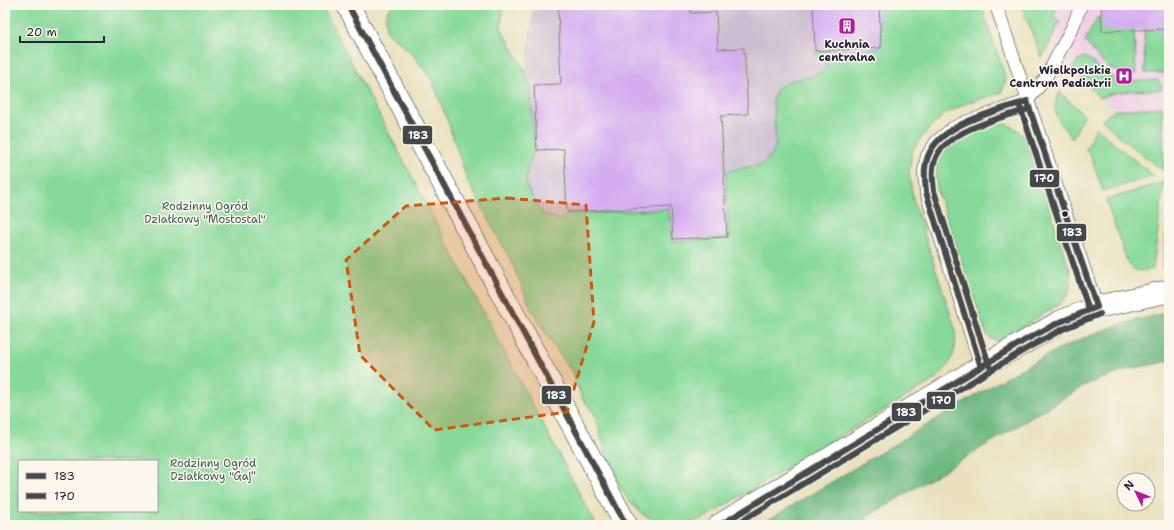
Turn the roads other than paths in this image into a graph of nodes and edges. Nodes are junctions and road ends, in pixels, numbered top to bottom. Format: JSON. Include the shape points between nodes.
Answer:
{"nodes":[{"id":1,"x":349,"y":5,"type":"edge"},
{"id":2,"x":996,"y":5,"type":"edge"},
{"id":3,"x":1081,"y":5,"type":"edge"},
{"id":4,"x":1027,"y":101,"type":"junction"},
{"id":5,"x":1169,"y":291,"type":"edge"},
{"id":6,"x":1097,"y":307,"type":"junction"},
{"id":7,"x":981,"y":366,"type":"junction"},
{"id":8,"x":626,"y":525,"type":"edge"},
{"id":9,"x":720,"y":525,"type":"edge"}],
"edges":[{"from":1,"to":8,"type":"street"},
{"from":2,"to":4,"type":"lane"},
{"from":3,"to":4,"type":"lane","via":[[1045,79]]},
{"from":4,"to":6,"type":"lane"},
{"from":4,"to":7,"type":"lane","via":[[953,128],[936,142],[927,156],[924,171],[926,192]]},
{"from":5,"to":6,"type":"street"},
{"from":6,"to":7,"type":"street","via":[[1060,322]]},
{"from":7,"to":9,"type":"street"}]}
